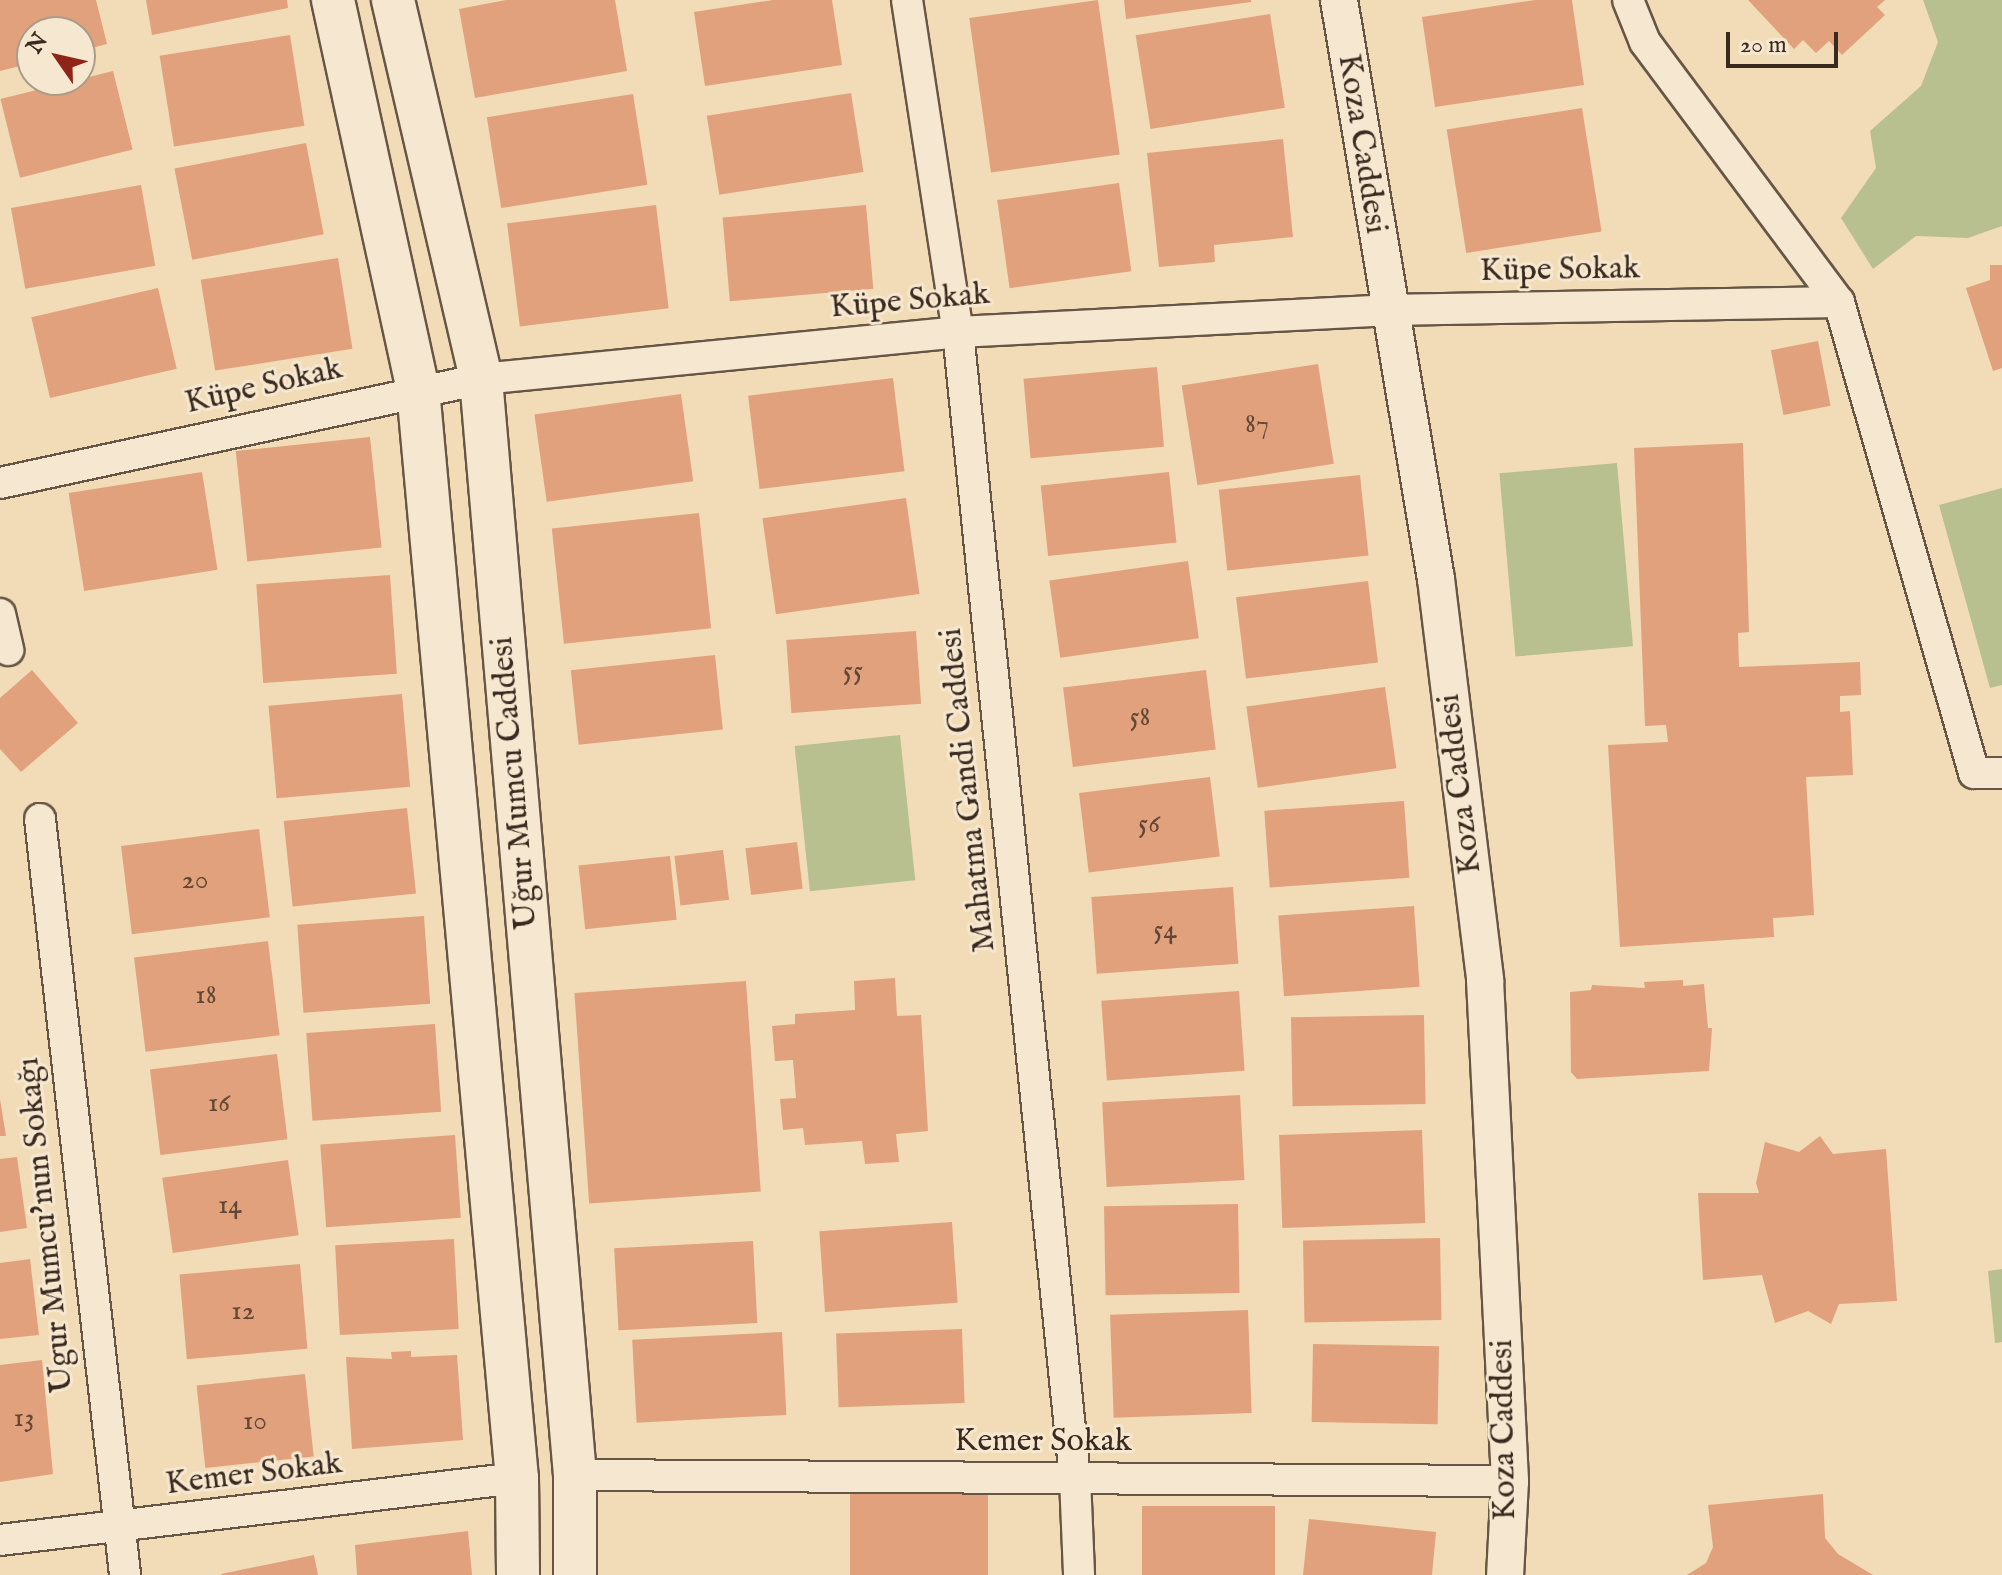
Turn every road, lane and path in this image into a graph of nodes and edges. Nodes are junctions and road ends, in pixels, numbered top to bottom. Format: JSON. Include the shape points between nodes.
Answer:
{"nodes":[{"id":1,"x":333,"y":0,"type":"edge"},
{"id":2,"x":393,"y":0,"type":"edge"},
{"id":3,"x":907,"y":0,"type":"edge"},
{"id":4,"x":1339,"y":0,"type":"edge"},
{"id":5,"x":1628,"y":0,"type":"edge"},
{"id":6,"x":1839,"y":302,"type":"junction"},
{"id":7,"x":1387,"y":310,"type":"junction"},
{"id":8,"x":958,"y":332,"type":"junction"},
{"id":9,"x":481,"y":379,"type":"junction"},
{"id":10,"x":418,"y":389,"type":"junction"},
{"id":11,"x":0,"y":483,"type":"edge"},
{"id":12,"x":0,"y":614,"type":"edge"},
{"id":13,"x":8,"y":650,"type":"dead end"},
{"id":14,"x":2002,"y":773,"type":"edge"},
{"id":15,"x":40,"y":819,"type":"dead end"},
{"id":16,"x":575,"y":1475,"type":"junction"},
{"id":17,"x":517,"y":1478,"type":"junction"},
{"id":18,"x":1075,"y":1478,"type":"junction"},
{"id":19,"x":1510,"y":1481,"type":"junction"},
{"id":20,"x":116,"y":1528,"type":"junction"},
{"id":21,"x":0,"y":1540,"type":"edge"},
{"id":22,"x":125,"y":1575,"type":"edge"},
{"id":23,"x":518,"y":1575,"type":"edge"},
{"id":24,"x":575,"y":1575,"type":"edge"},
{"id":25,"x":1079,"y":1575,"type":"edge"},
{"id":26,"x":1505,"y":1575,"type":"edge"}],
"edges":[{"from":1,"to":10,"type":"main road","name":"Uğur Mumcu Caddesi"},
{"from":2,"to":9,"type":"main road","name":"Uğur Mumcu Caddesi"},
{"from":3,"to":8,"type":"street","name":"Mahatma Gandi Caddesi"},
{"from":4,"to":7,"type":"street","name":"Koza Caddesi"},
{"from":5,"to":6,"type":"street","via":[[1645,42]]},
{"from":6,"to":7,"type":"street","name":"Küpe Sokak"},
{"from":6,"to":14,"type":"street","via":[[1974,773]]},
{"from":7,"to":8,"type":"street","name":"Küpe Sokak"},
{"from":7,"to":19,"type":"street","name":"Koza Caddesi","via":[[1436,579],[1485,980]]},
{"from":8,"to":9,"type":"street","name":"Küpe Sokak"},
{"from":8,"to":18,"type":"street","name":"Mahatma Gandi Caddesi"},
{"from":9,"to":10,"type":"street","name":"Küpe Sokak"},
{"from":9,"to":16,"type":"main road","name":"Uğur Mumcu Caddesi"},
{"from":10,"to":11,"type":"street","name":"Küpe Sokak"},
{"from":10,"to":17,"type":"main road","name":"Uğur Mumcu Caddesi"},
{"from":12,"to":13,"type":"street"},
{"from":15,"to":20,"type":"street","name":"Ugur Mumcu'nun Sokağı"},
{"from":16,"to":17,"type":"main road"},
{"from":16,"to":18,"type":"street","name":"Kemer Sokak"},
{"from":16,"to":24,"type":"main road","name":"Uğur Mumcu Caddesi"},
{"from":17,"to":20,"type":"street","name":"Kemer Sokak"},
{"from":17,"to":23,"type":"main road","name":"Uğur Mumcu Caddesi"},
{"from":18,"to":19,"type":"street","name":"Kemer Sokak"},
{"from":18,"to":25,"type":"street","name":"Mahatma Gandi Caddesi"},
{"from":19,"to":26,"type":"street","name":"Koza Caddesi"},
{"from":20,"to":21,"type":"street","name":"Kemer Sokak"},
{"from":20,"to":22,"type":"street","name":"Ugur Mumcu'nun Sokağı"}]}
